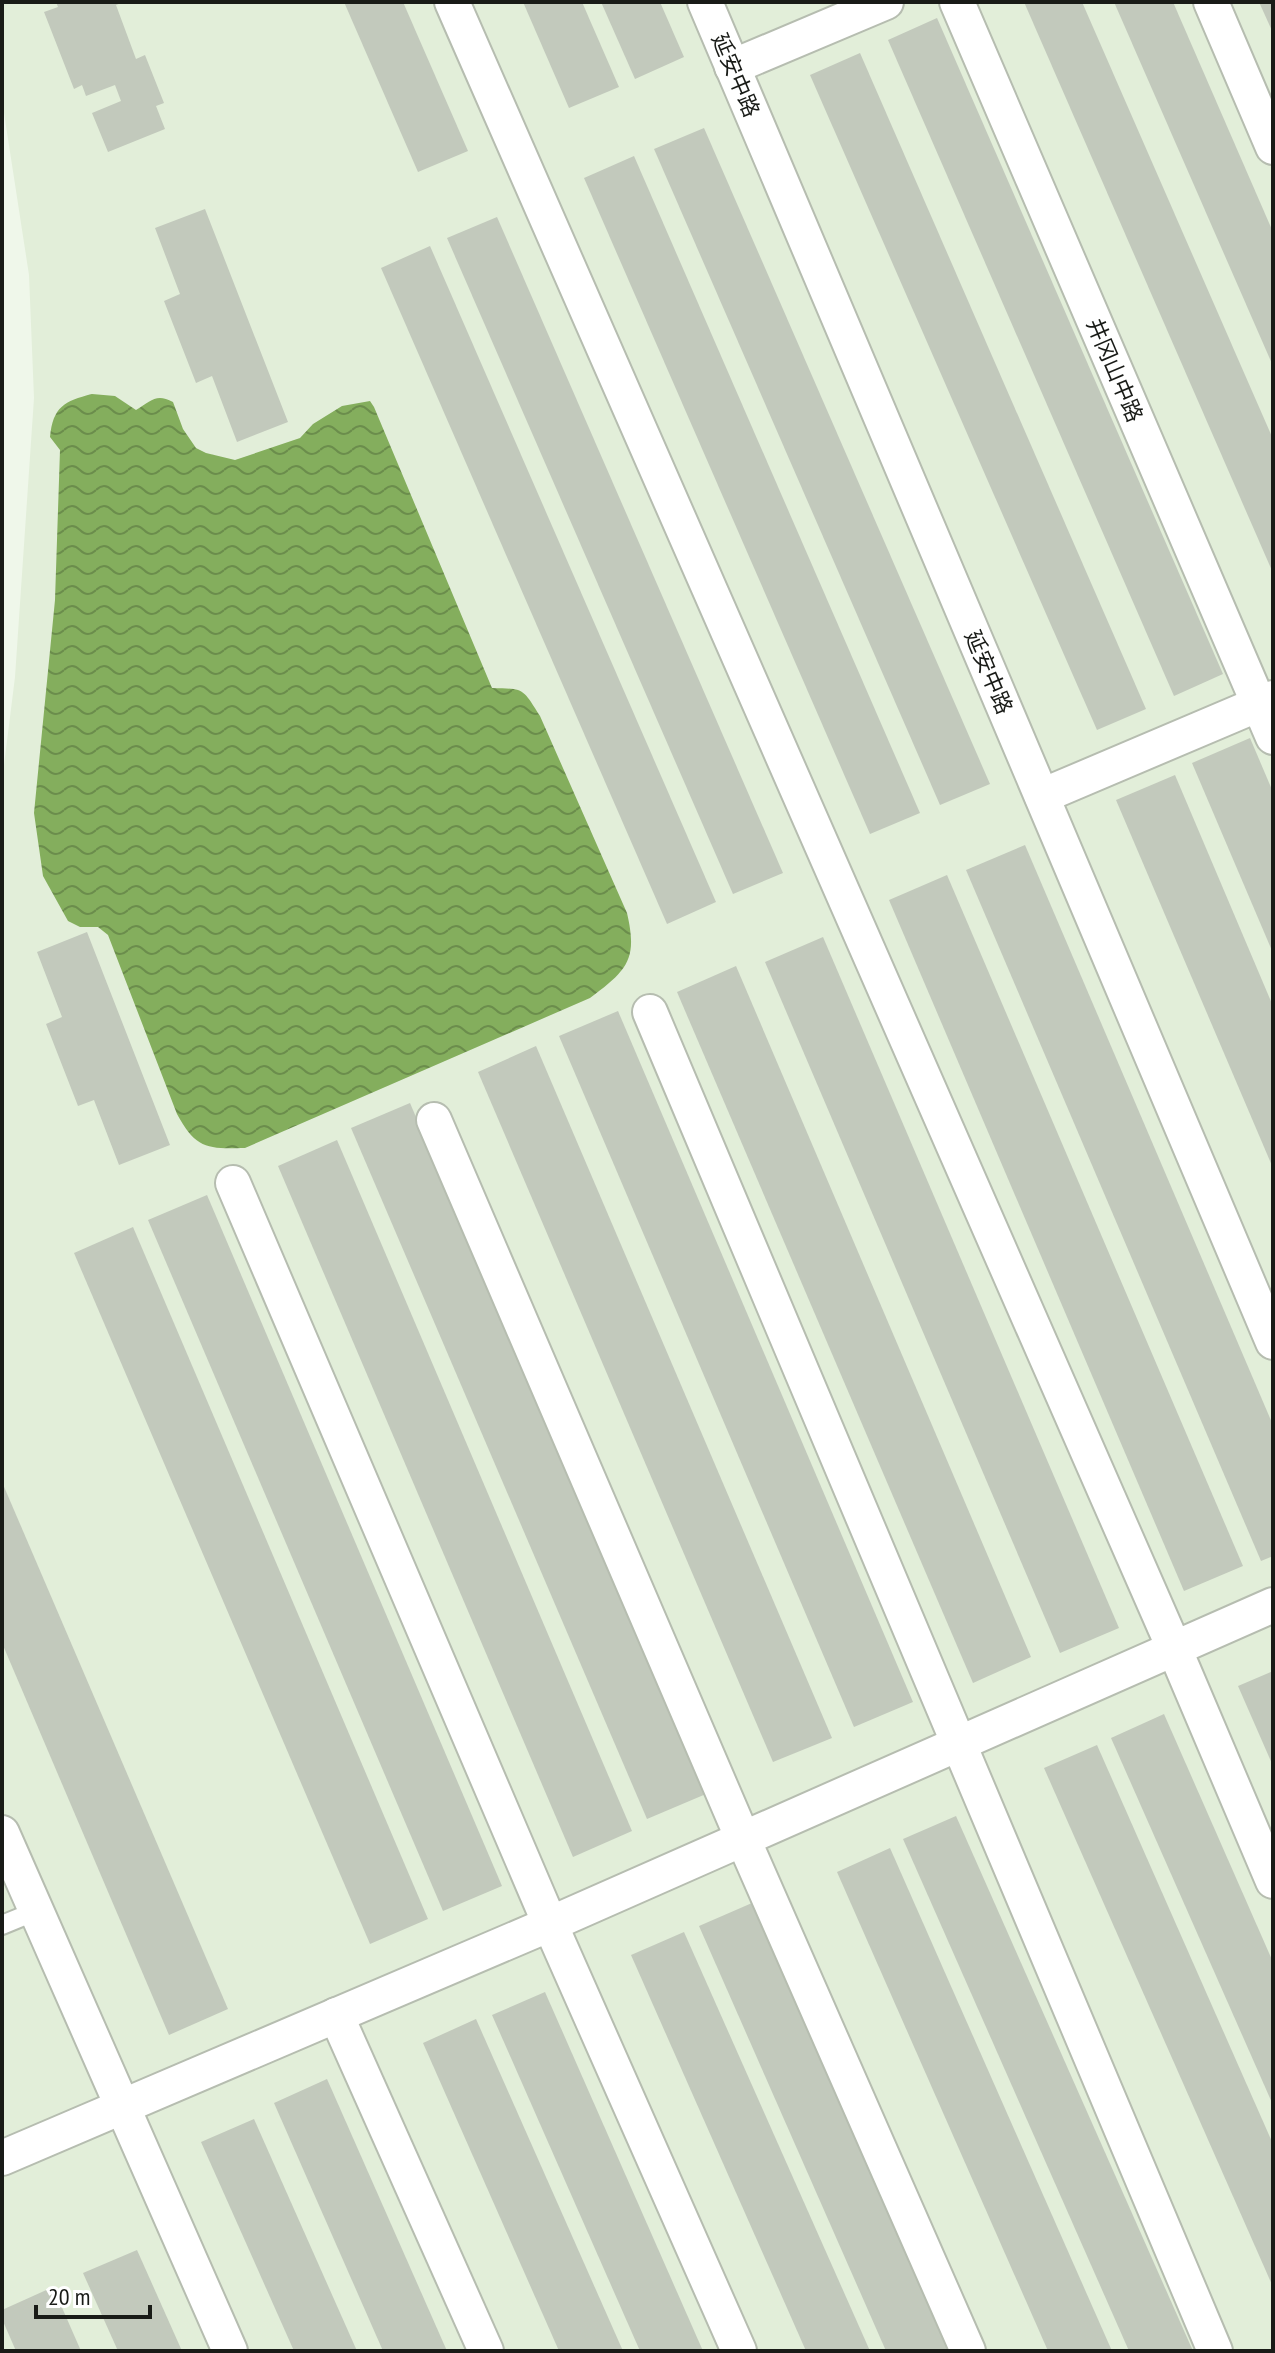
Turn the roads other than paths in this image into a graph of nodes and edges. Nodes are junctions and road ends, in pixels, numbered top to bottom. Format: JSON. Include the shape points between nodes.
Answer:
{"nodes":[{"id":1,"x":452,"y":2,"type":"edge"},
{"id":2,"x":705,"y":2,"type":"edge"},
{"id":3,"x":886,"y":2,"type":"edge"},
{"id":4,"x":957,"y":2,"type":"edge"},
{"id":5,"x":1211,"y":2,"type":"edge"},
{"id":6,"x":732,"y":67,"type":"junction"},
{"id":7,"x":1273,"y":147,"type":"edge"},
{"id":8,"x":1266,"y":701,"type":"edge"},
{"id":9,"x":1273,"y":737,"type":"edge"},
{"id":10,"x":1042,"y":796,"type":"junction"},
{"id":11,"x":650,"y":1012,"type":"dead end"},
{"id":12,"x":434,"y":1120,"type":"dead end"},
{"id":13,"x":233,"y":1183,"type":"dead end"},
{"id":14,"x":1273,"y":1342,"type":"edge"},
{"id":15,"x":1273,"y":1605,"type":"edge"},
{"id":16,"x":1174,"y":1648,"type":"junction"},
{"id":17,"x":958,"y":1744,"type":"junction"},
{"id":18,"x":2,"y":1833,"type":"edge"},
{"id":19,"x":743,"y":1839,"type":"junction"},
{"id":20,"x":1273,"y":1881,"type":"edge"},
{"id":21,"x":36,"y":1911,"type":"junction"},
{"id":22,"x":550,"y":1924,"type":"junction"},
{"id":23,"x":2,"y":1925,"type":"edge"},
{"id":24,"x":336,"y":2015,"type":"junction"},
{"id":25,"x":123,"y":2107,"type":"junction"},
{"id":26,"x":2,"y":2158,"type":"edge"},
{"id":27,"x":230,"y":2351,"type":"edge"},
{"id":28,"x":486,"y":2351,"type":"edge"},
{"id":29,"x":739,"y":2351,"type":"edge"},
{"id":30,"x":968,"y":2351,"type":"edge"},
{"id":31,"x":1215,"y":2351,"type":"edge"}],
"edges":[{"from":1,"to":16,"type":"street"},
{"from":2,"to":6,"type":"street","name":"延安中路"},
{"from":3,"to":6,"type":"street"},
{"from":4,"to":8,"type":"street","name":"井冈山中路"},
{"from":5,"to":7,"type":"street"},
{"from":6,"to":10,"type":"street","name":"延安中路"},
{"from":8,"to":9,"type":"street","name":"井冈山中路"},
{"from":8,"to":10,"type":"street"},
{"from":10,"to":14,"type":"street","name":"延安中路"},
{"from":11,"to":17,"type":"street"},
{"from":12,"to":19,"type":"street"},
{"from":13,"to":22,"type":"street"},
{"from":15,"to":16,"type":"street"},
{"from":16,"to":17,"type":"street"},
{"from":16,"to":20,"type":"street"},
{"from":17,"to":19,"type":"street"},
{"from":17,"to":31,"type":"street"},
{"from":18,"to":21,"type":"street"},
{"from":19,"to":22,"type":"street"},
{"from":19,"to":30,"type":"street"},
{"from":21,"to":23,"type":"lane"},
{"from":21,"to":25,"type":"street"},
{"from":22,"to":24,"type":"street"},
{"from":22,"to":29,"type":"street"},
{"from":24,"to":25,"type":"street"},
{"from":24,"to":28,"type":"street"},
{"from":25,"to":26,"type":"street"},
{"from":25,"to":27,"type":"street"}]}
